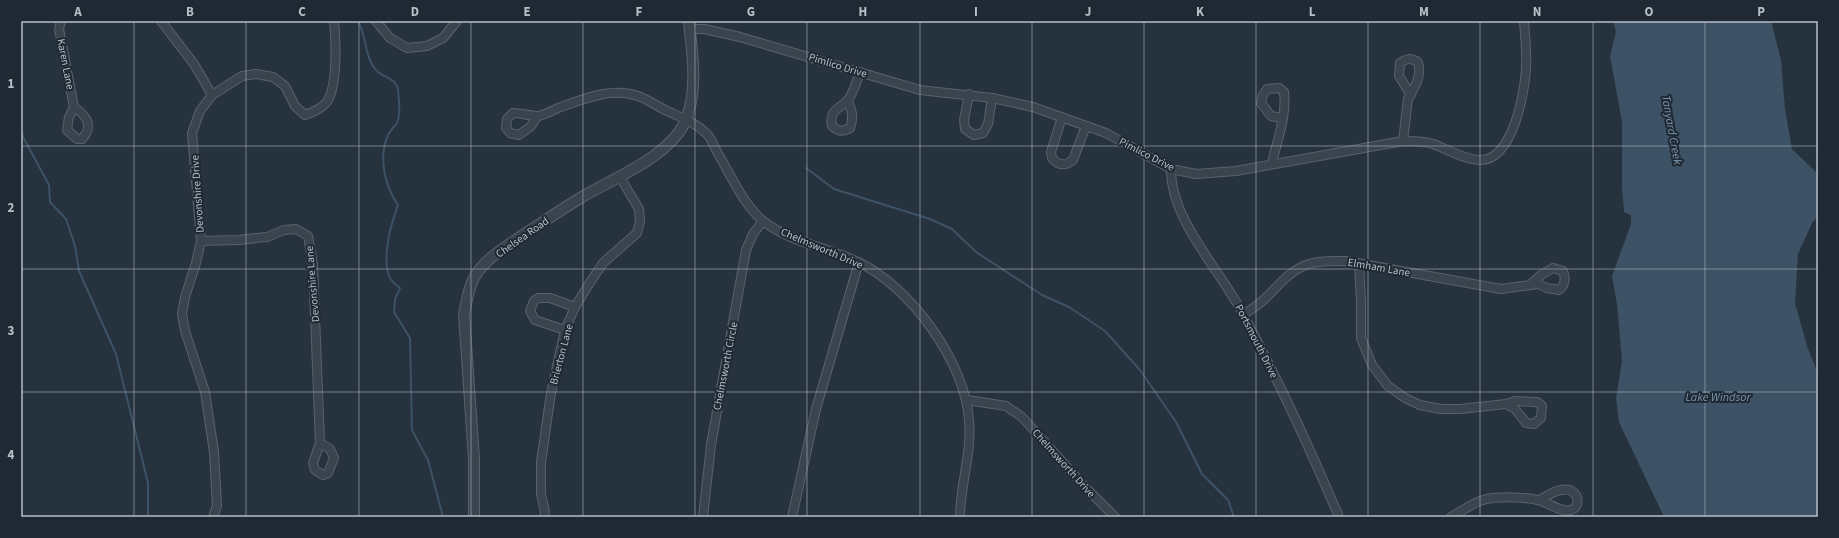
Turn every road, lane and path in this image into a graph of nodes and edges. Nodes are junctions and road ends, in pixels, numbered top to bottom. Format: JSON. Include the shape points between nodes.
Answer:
{"nodes":[{"id":1,"x":61,"y":21,"type":"edge"},
{"id":2,"x":161,"y":21,"type":"edge"},
{"id":3,"x":334,"y":21,"type":"edge"},
{"id":4,"x":376,"y":21,"type":"edge"},
{"id":5,"x":457,"y":21,"type":"edge"},
{"id":6,"x":1524,"y":21,"type":"edge"},
{"id":7,"x":690,"y":25,"type":"edge"},
{"id":8,"x":860,"y":72,"type":"junction"},
{"id":9,"x":969,"y":94,"type":"junction"},
{"id":10,"x":212,"y":95,"type":"junction"},
{"id":11,"x":1410,"y":95,"type":"dead end"},
{"id":12,"x":992,"y":98,"type":"junction"},
{"id":13,"x":848,"y":101,"type":"dead end"},
{"id":14,"x":74,"y":107,"type":"dead end"},
{"id":15,"x":538,"y":116,"type":"dead end"},
{"id":16,"x":1062,"y":117,"type":"junction"},
{"id":17,"x":687,"y":118,"type":"junction"},
{"id":18,"x":1282,"y":118,"type":"dead end"},
{"id":19,"x":1086,"y":126,"type":"junction"},
{"id":20,"x":1403,"y":141,"type":"junction"},
{"id":21,"x":1272,"y":163,"type":"junction"},
{"id":22,"x":1171,"y":169,"type":"junction"},
{"id":23,"x":620,"y":177,"type":"junction"},
{"id":24,"x":763,"y":221,"type":"junction"},
{"id":25,"x":201,"y":241,"type":"junction"},
{"id":26,"x":859,"y":262,"type":"junction"},
{"id":27,"x":1359,"y":264,"type":"junction"},
{"id":28,"x":1531,"y":284,"type":"dead end"},
{"id":29,"x":575,"y":307,"type":"junction"},
{"id":30,"x":1243,"y":314,"type":"junction"},
{"id":31,"x":565,"y":330,"type":"junction"},
{"id":32,"x":967,"y":400,"type":"junction"},
{"id":33,"x":1506,"y":404,"type":"dead end"},
{"id":34,"x":320,"y":443,"type":"dead end"},
{"id":35,"x":1539,"y":500,"type":"dead end"},
{"id":36,"x":547,"y":515,"type":"edge"},
{"id":37,"x":213,"y":517,"type":"edge"},
{"id":38,"x":474,"y":517,"type":"edge"},
{"id":39,"x":703,"y":517,"type":"edge"},
{"id":40,"x":792,"y":517,"type":"edge"},
{"id":41,"x":960,"y":517,"type":"edge"},
{"id":42,"x":1115,"y":517,"type":"edge"},
{"id":43,"x":1339,"y":517,"type":"edge"},
{"id":44,"x":1450,"y":517,"type":"edge"}],
"edges":[{"from":1,"to":14,"type":"street","name":"Karen Lane","via":[[59,29]]},
{"from":2,"to":10,"type":"street","via":[[194,64]]},
{"from":3,"to":10,"type":"street","name":"Devonshire Drive","via":[[336,63],[331,89],[327,102],[316,111],[304,115],[295,106],[285,86],[273,77],[256,74],[242,76]]},
{"from":4,"to":5,"type":"street","via":[[390,38],[407,48],[427,46],[443,38]]},
{"from":6,"to":20,"type":"street","name":"Pimlico Drive","via":[[1524,90],[1517,118],[1498,153],[1481,160],[1452,153],[1432,144]]},
{"from":7,"to":8,"type":"street","name":"Pimlico Drive"},
{"from":7,"to":17,"type":"street","name":"Chelsea Road","via":[[694,59],[692,97]]},
{"from":8,"to":9,"type":"street","name":"Pimlico Drive","via":[[920,90]]},
{"from":8,"to":13,"type":"street"},
{"from":9,"to":12,"type":"street","name":"Pimlico Drive"},
{"from":9,"to":12,"type":"street","via":[[964,120],[965,129],[974,135],[983,133],[988,124]]},
{"from":10,"to":25,"type":"street","name":"Devonshire Drive","via":[[200,111],[192,133]]},
{"from":11,"to":20,"type":"street"},
{"from":12,"to":16,"type":"street","name":"Pimlico Drive","via":[[1033,107]]},
{"from":15,"to":17,"type":"street","name":"Chelmsworth Drive","via":[[595,95],[617,93],[638,96]]},
{"from":16,"to":19,"type":"street","name":"Pimlico Drive"},
{"from":16,"to":19,"type":"street","via":[[1051,152],[1052,158],[1060,164],[1068,164],[1073,160]]},
{"from":17,"to":23,"type":"street","name":"Chelsea Road","via":[[663,148]]},
{"from":17,"to":24,"type":"street","name":"Chelmsworth Drive","via":[[707,134],[748,206]]},
{"from":18,"to":21,"type":"street"},
{"from":19,"to":22,"type":"street","name":"Pimlico Drive","via":[[1106,133]]},
{"from":20,"to":21,"type":"street","name":"Pimlico Drive"},
{"from":21,"to":22,"type":"street","name":"Pimlico Drive","via":[[1236,171],[1196,174]]},
{"from":22,"to":30,"type":"street","name":"Portsmouth Drive","via":[[1171,183],[1177,205]]},
{"from":23,"to":29,"type":"street","name":"Brierton Lane","via":[[639,209],[637,233],[603,263]]},
{"from":23,"to":38,"type":"street","name":"Chelsea Road","via":[[583,196],[508,245],[475,276],[464,314],[474,459]]},
{"from":24,"to":26,"type":"street","name":"Chelmsworth Drive","via":[[801,241]]},
{"from":24,"to":39,"type":"street","name":"Chelmsworth Circle","via":[[753,234],[746,250],[711,445]]},
{"from":25,"to":34,"type":"street","name":"Devonshire Lane","via":[[267,237],[284,230],[296,229],[308,236],[313,265]]},
{"from":25,"to":37,"type":"street","name":"Devonshire Drive","via":[[182,314],[205,392],[214,452],[216,506]]},
{"from":26,"to":32,"type":"street","name":"Chelmsworth Drive","via":[[889,282],[929,325],[956,368]]},
{"from":26,"to":40,"type":"street","via":[[816,409]]},
{"from":27,"to":28,"type":"street","name":"Elmham Lane","via":[[1501,289]]},
{"from":27,"to":30,"type":"street","name":"Elmham Lane","via":[[1332,261],[1308,264],[1285,278],[1255,309]]},
{"from":27,"to":33,"type":"street","via":[[1360,338],[1372,365],[1388,386],[1420,405],[1441,409]]},
{"from":29,"to":31,"type":"street","name":"Brierton Lane"},
{"from":29,"to":31,"type":"street","via":[[544,297],[534,301],[532,305],[530,311],[535,320]]},
{"from":30,"to":43,"type":"street","name":"Portsmouth Drive","via":[[1272,370]]},
{"from":31,"to":36,"type":"street","name":"Brierton Lane","via":[[551,393],[540,462],[541,494]]},
{"from":32,"to":41,"type":"street","name":"Chelmsworth Drive","via":[[969,440]]},
{"from":32,"to":42,"type":"street","name":"Chelmsworth Drive","via":[[1006,406],[1022,417]]},
{"from":35,"to":44,"type":"street","via":[[1492,498],[1482,500]]}]}
